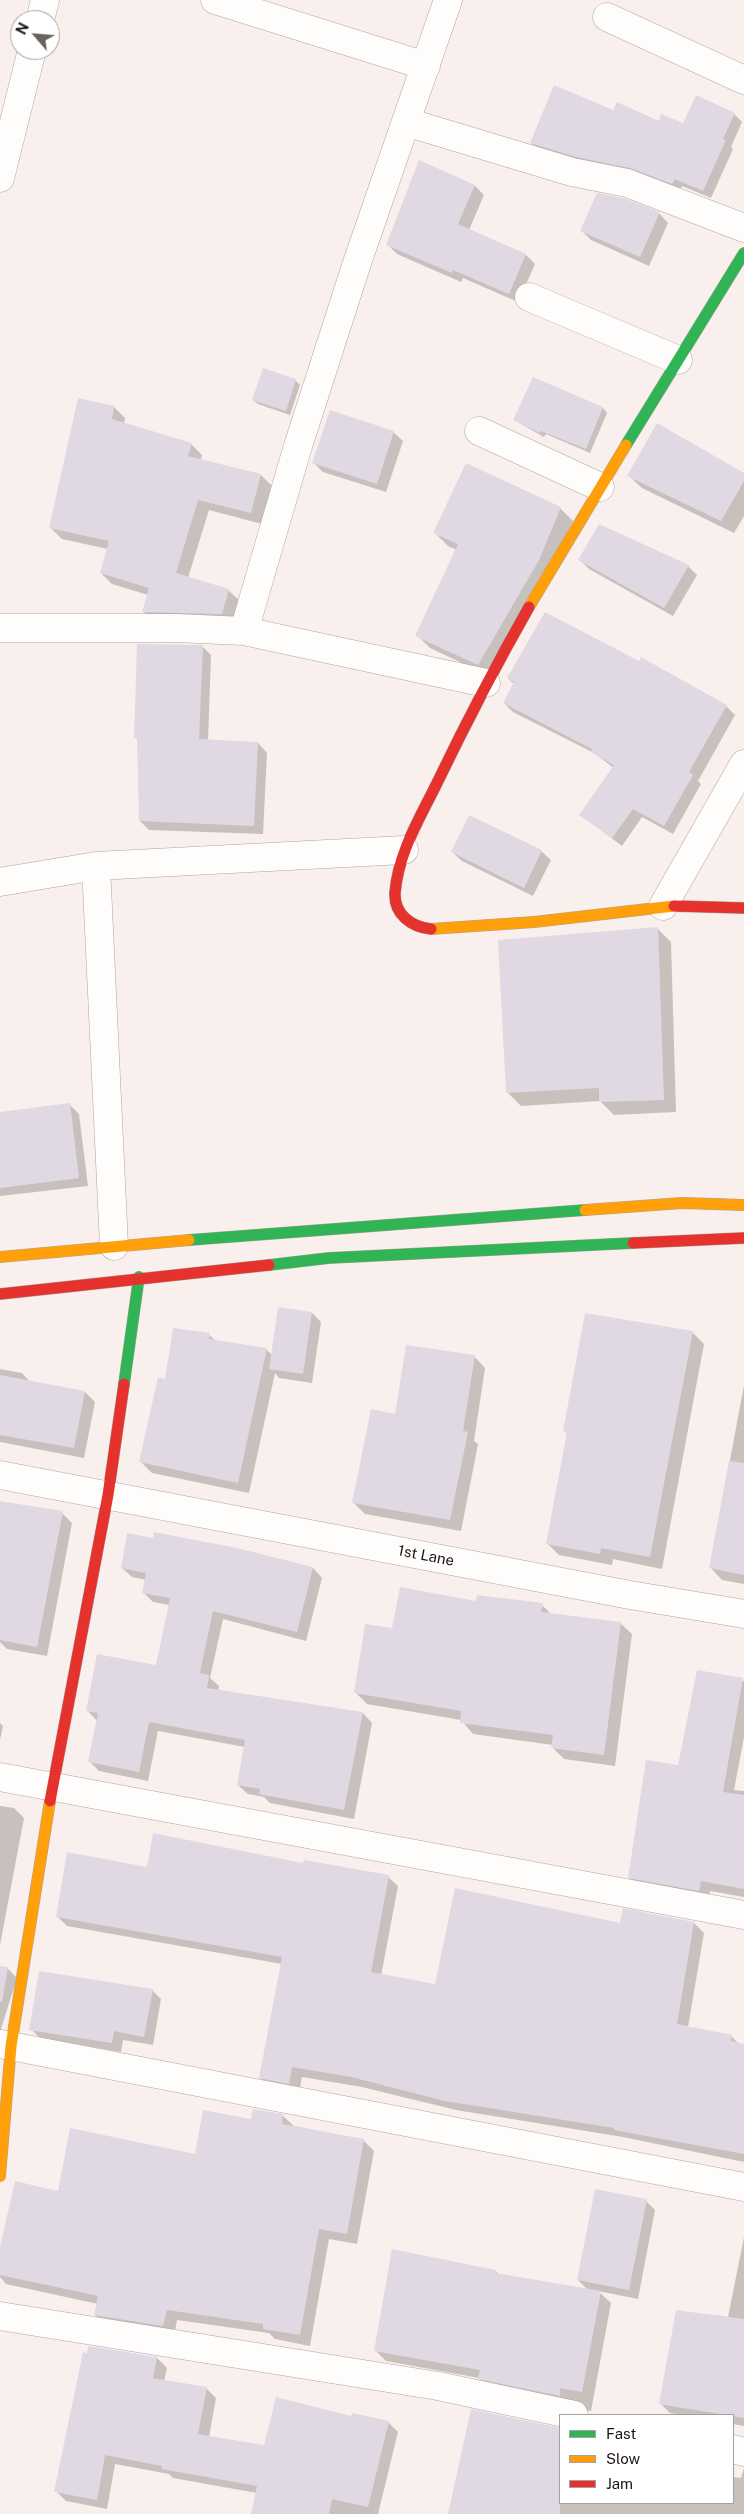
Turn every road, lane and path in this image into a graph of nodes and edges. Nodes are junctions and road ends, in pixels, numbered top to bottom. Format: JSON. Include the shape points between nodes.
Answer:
{"nodes":[{"id":1,"x":214,"y":0,"type":"edge"},
{"id":2,"x":448,"y":0,"type":"edge"},
{"id":3,"x":607,"y":17,"type":"dead end"},
{"id":4,"x":30,"y":60,"type":"edge"},
{"id":5,"x":426,"y":66,"type":"junction"},
{"id":6,"x":744,"y":80,"type":"edge"},
{"id":7,"x":406,"y":122,"type":"junction"},
{"id":8,"x":0,"y":178,"type":"edge"},
{"id":9,"x":744,"y":228,"type":"edge"},
{"id":10,"x":744,"y":253,"type":"edge"},
{"id":11,"x":529,"y":297,"type":"dead end"},
{"id":12,"x":678,"y":360,"type":"junction"},
{"id":13,"x":479,"y":431,"type":"dead end"},
{"id":14,"x":600,"y":487,"type":"junction"},
{"id":15,"x":0,"y":628,"type":"edge"},
{"id":16,"x":244,"y":630,"type":"junction"},
{"id":17,"x":486,"y":684,"type":"junction"},
{"id":18,"x":744,"y":764,"type":"edge"},
{"id":19,"x":404,"y":850,"type":"junction"},
{"id":20,"x":96,"y":866,"type":"junction"},
{"id":21,"x":0,"y":882,"type":"edge"},
{"id":22,"x":663,"y":906,"type":"junction"},
{"id":23,"x":744,"y":908,"type":"edge"},
{"id":24,"x":744,"y":1205,"type":"edge"},
{"id":25,"x":744,"y":1238,"type":"edge"},
{"id":26,"x":114,"y":1246,"type":"junction"},
{"id":27,"x":0,"y":1257,"type":"edge"},
{"id":28,"x":140,"y":1277,"type":"junction"},
{"id":29,"x":0,"y":1294,"type":"edge"},
{"id":30,"x":0,"y":1475,"type":"edge"},
{"id":31,"x":108,"y":1495,"type":"junction"},
{"id":32,"x":744,"y":1614,"type":"edge"},
{"id":33,"x":0,"y":1777,"type":"edge"},
{"id":34,"x":52,"y":1787,"type":"junction"},
{"id":35,"x":744,"y":1915,"type":"edge"},
{"id":36,"x":6,"y":2045,"type":"edge"},
{"id":37,"x":0,"y":2176,"type":"edge"},
{"id":38,"x":744,"y":2187,"type":"edge"},
{"id":39,"x":0,"y":2316,"type":"edge"},
{"id":40,"x":569,"y":2414,"type":"edge"}],
"edges":[{"from":1,"to":5,"type":"street"},
{"from":2,"to":5,"type":"street"},
{"from":3,"to":6,"type":"street"},
{"from":4,"to":8,"type":"street"},
{"from":5,"to":7,"type":"street"},
{"from":7,"to":9,"type":"street","via":[[572,172],[627,183]]},
{"from":7,"to":16,"type":"street","via":[[298,446]]},
{"from":10,"to":12,"type":"street"},
{"from":11,"to":12,"type":"street"},
{"from":12,"to":14,"type":"street"},
{"from":13,"to":14,"type":"street"},
{"from":14,"to":17,"type":"street"},
{"from":15,"to":16,"type":"street"},
{"from":16,"to":17,"type":"street"},
{"from":17,"to":19,"type":"street"},
{"from":18,"to":22,"type":"street"},
{"from":19,"to":20,"type":"street"},
{"from":19,"to":22,"type":"street","via":[[395,894],[400,914],[412,924],[429,929],[534,922]]},
{"from":20,"to":21,"type":"street"},
{"from":20,"to":26,"type":"street"},
{"from":22,"to":23,"type":"street"},
{"from":24,"to":26,"type":"street","via":[[711,1209],[682,1204]]},
{"from":25,"to":28,"type":"street","via":[[709,1235],[328,1258]]},
{"from":26,"to":27,"type":"street"},
{"from":28,"to":29,"type":"street"},
{"from":28,"to":31,"type":"street"},
{"from":30,"to":31,"type":"street","name":"1st Lane"},
{"from":31,"to":32,"type":"street","name":"1st Lane"},
{"from":31,"to":34,"type":"street"},
{"from":33,"to":34,"type":"street"},
{"from":34,"to":35,"type":"street"},
{"from":34,"to":36,"type":"street"},
{"from":36,"to":37,"type":"street"},
{"from":36,"to":38,"type":"street"},
{"from":39,"to":40,"type":"street","via":[[438,2386]]}]}
